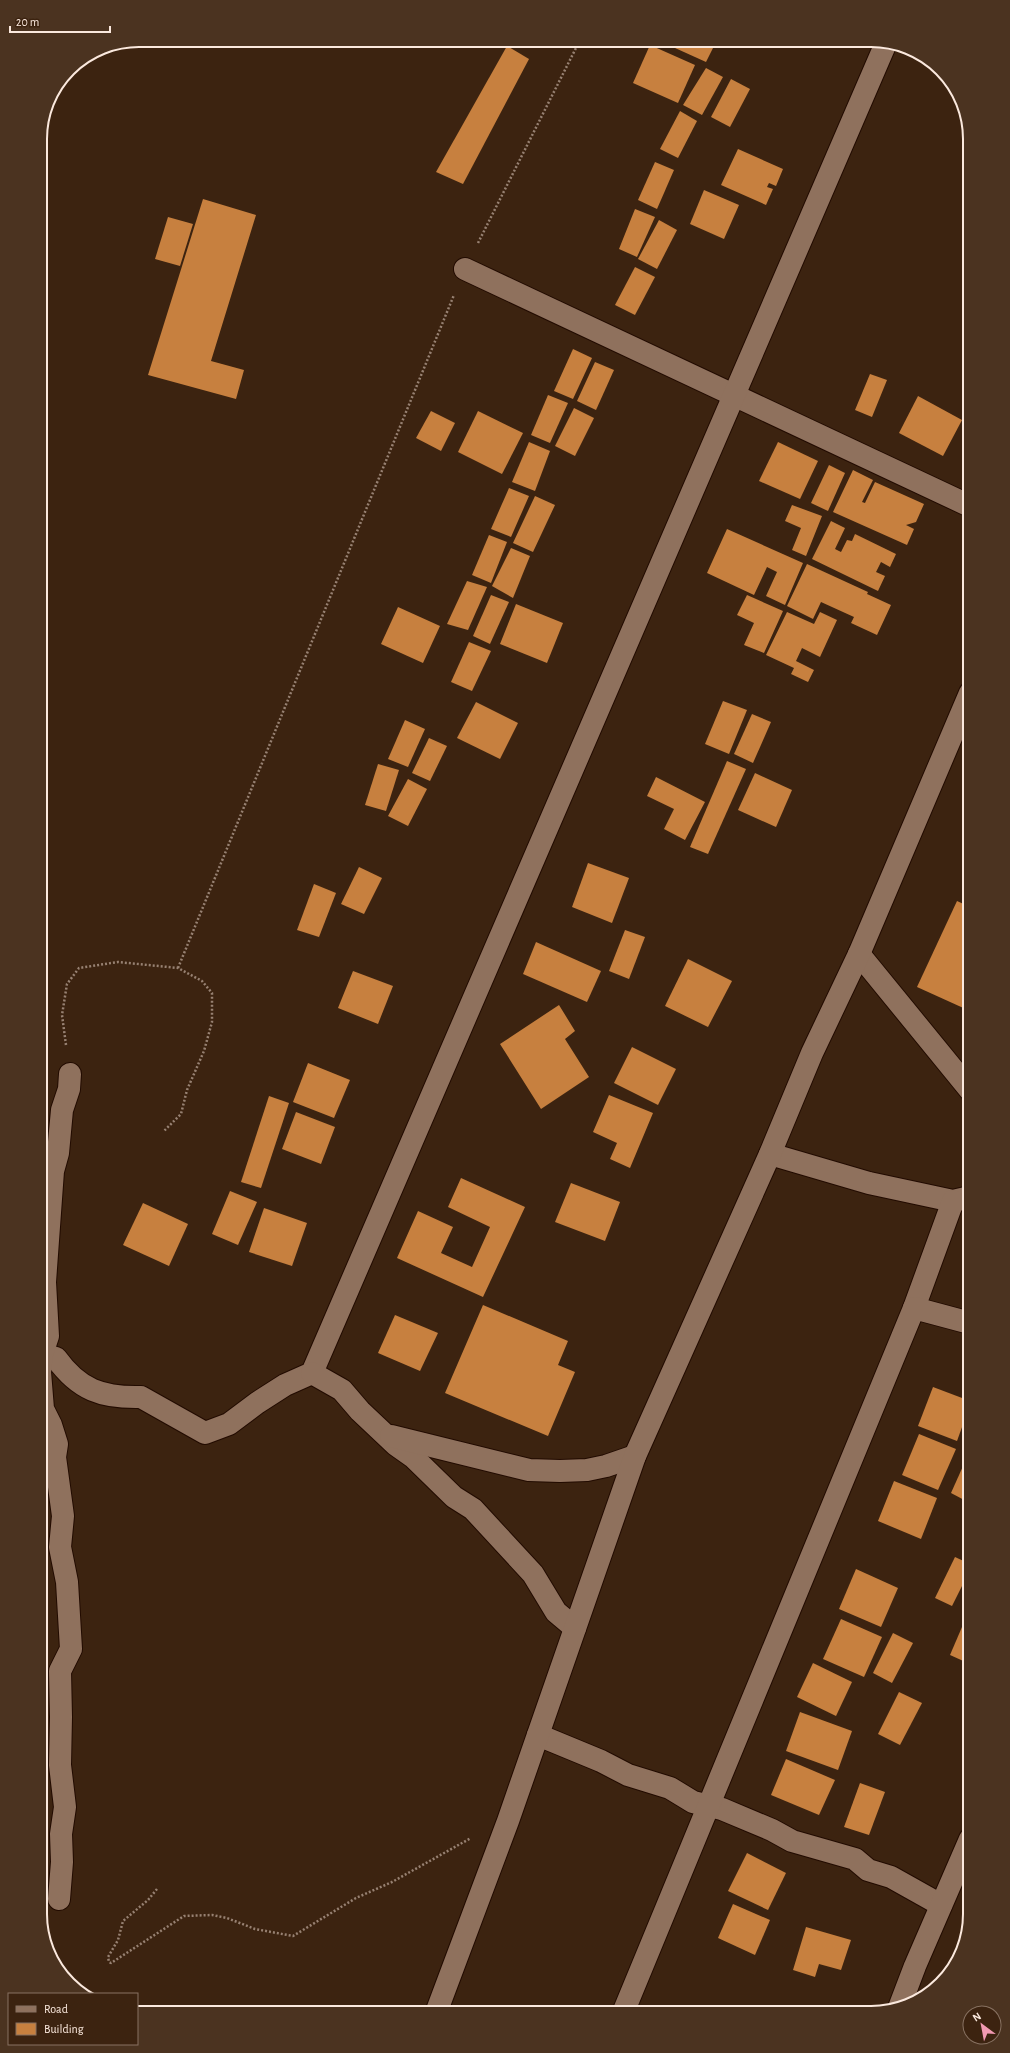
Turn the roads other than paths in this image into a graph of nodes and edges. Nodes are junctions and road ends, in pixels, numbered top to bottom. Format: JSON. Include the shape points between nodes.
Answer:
{"nodes":[{"id":1,"x":884,"y":48,"type":"edge"},
{"id":2,"x":465,"y":269,"type":"road end"},
{"id":3,"x":735,"y":396,"type":"junction"},
{"id":4,"x":963,"y":503,"type":"edge"},
{"id":5,"x":963,"y":709,"type":"edge"},
{"id":6,"x":859,"y":954,"type":"junction"},
{"id":7,"x":70,"y":1074,"type":"road end"},
{"id":8,"x":963,"y":1081,"type":"edge"},
{"id":9,"x":770,"y":1154,"type":"junction"},
{"id":10,"x":961,"y":1199,"type":"edge"},
{"id":11,"x":47,"y":1254,"type":"edge"},
{"id":12,"x":914,"y":1308,"type":"junction"},
{"id":13,"x":47,"y":1318,"type":"edge"},
{"id":14,"x":963,"y":1321,"type":"edge"},
{"id":15,"x":47,"y":1339,"type":"edge"},
{"id":16,"x":47,"y":1355,"type":"edge"},
{"id":17,"x":312,"y":1373,"type":"junction"},
{"id":18,"x":47,"y":1417,"type":"edge"},
{"id":19,"x":386,"y":1435,"type":"junction"},
{"id":20,"x":635,"y":1456,"type":"junction"},
{"id":21,"x":575,"y":1628,"type":"junction"},
{"id":22,"x":538,"y":1735,"type":"junction"},
{"id":23,"x":708,"y":1806,"type":"junction"},
{"id":24,"x":963,"y":1855,"type":"edge"},
{"id":25,"x":59,"y":1899,"type":"dead end"},
{"id":26,"x":941,"y":1905,"type":"junction"},
{"id":27,"x":902,"y":2001,"type":"edge"},
{"id":28,"x":439,"y":2006,"type":"edge"},
{"id":29,"x":626,"y":2006,"type":"edge"}],
"edges":[{"from":1,"to":3,"type":"street"},
{"from":2,"to":3,"type":"street"},
{"from":3,"to":4,"type":"street"},
{"from":3,"to":17,"type":"street"},
{"from":5,"to":6,"type":"street"},
{"from":6,"to":8,"type":"street"},
{"from":6,"to":9,"type":"street","via":[[812,1053]]},
{"from":7,"to":11,"type":"street","via":[[53,1171]]},
{"from":9,"to":10,"type":"street","via":[[869,1183]]},
{"from":9,"to":20,"type":"street"},
{"from":10,"to":12,"type":"street"},
{"from":12,"to":14,"type":"street"},
{"from":12,"to":23,"type":"street"},
{"from":13,"to":15,"type":"street"},
{"from":16,"to":17,"type":"street","via":[[56,1358],[72,1376],[90,1390],[141,1397],[205,1433],[228,1424],[285,1385]]},
{"from":17,"to":19,"type":"street","via":[[342,1390]]},
{"from":18,"to":25,"type":"street","via":[[57,1444],[55,1457],[63,1516],[60,1547],[67,1582],[71,1649],[60,1671],[60,1765],[65,1807],[61,1834]]},
{"from":19,"to":20,"type":"street","via":[[529,1470],[587,1470]]},
{"from":19,"to":21,"type":"street","via":[[413,1456],[426,1472],[454,1497],[473,1509],[533,1574],[556,1612]]},
{"from":20,"to":21,"type":"street"},
{"from":21,"to":22,"type":"street"},
{"from":22,"to":23,"type":"street","via":[[628,1775],[670,1788],[693,1802]]},
{"from":22,"to":28,"type":"street"},
{"from":23,"to":26,"type":"street","via":[[722,1809],[772,1830],[792,1842],[855,1859],[868,1870],[890,1877]]},
{"from":23,"to":29,"type":"street"},
{"from":24,"to":26,"type":"street"},
{"from":26,"to":27,"type":"street"}]}
